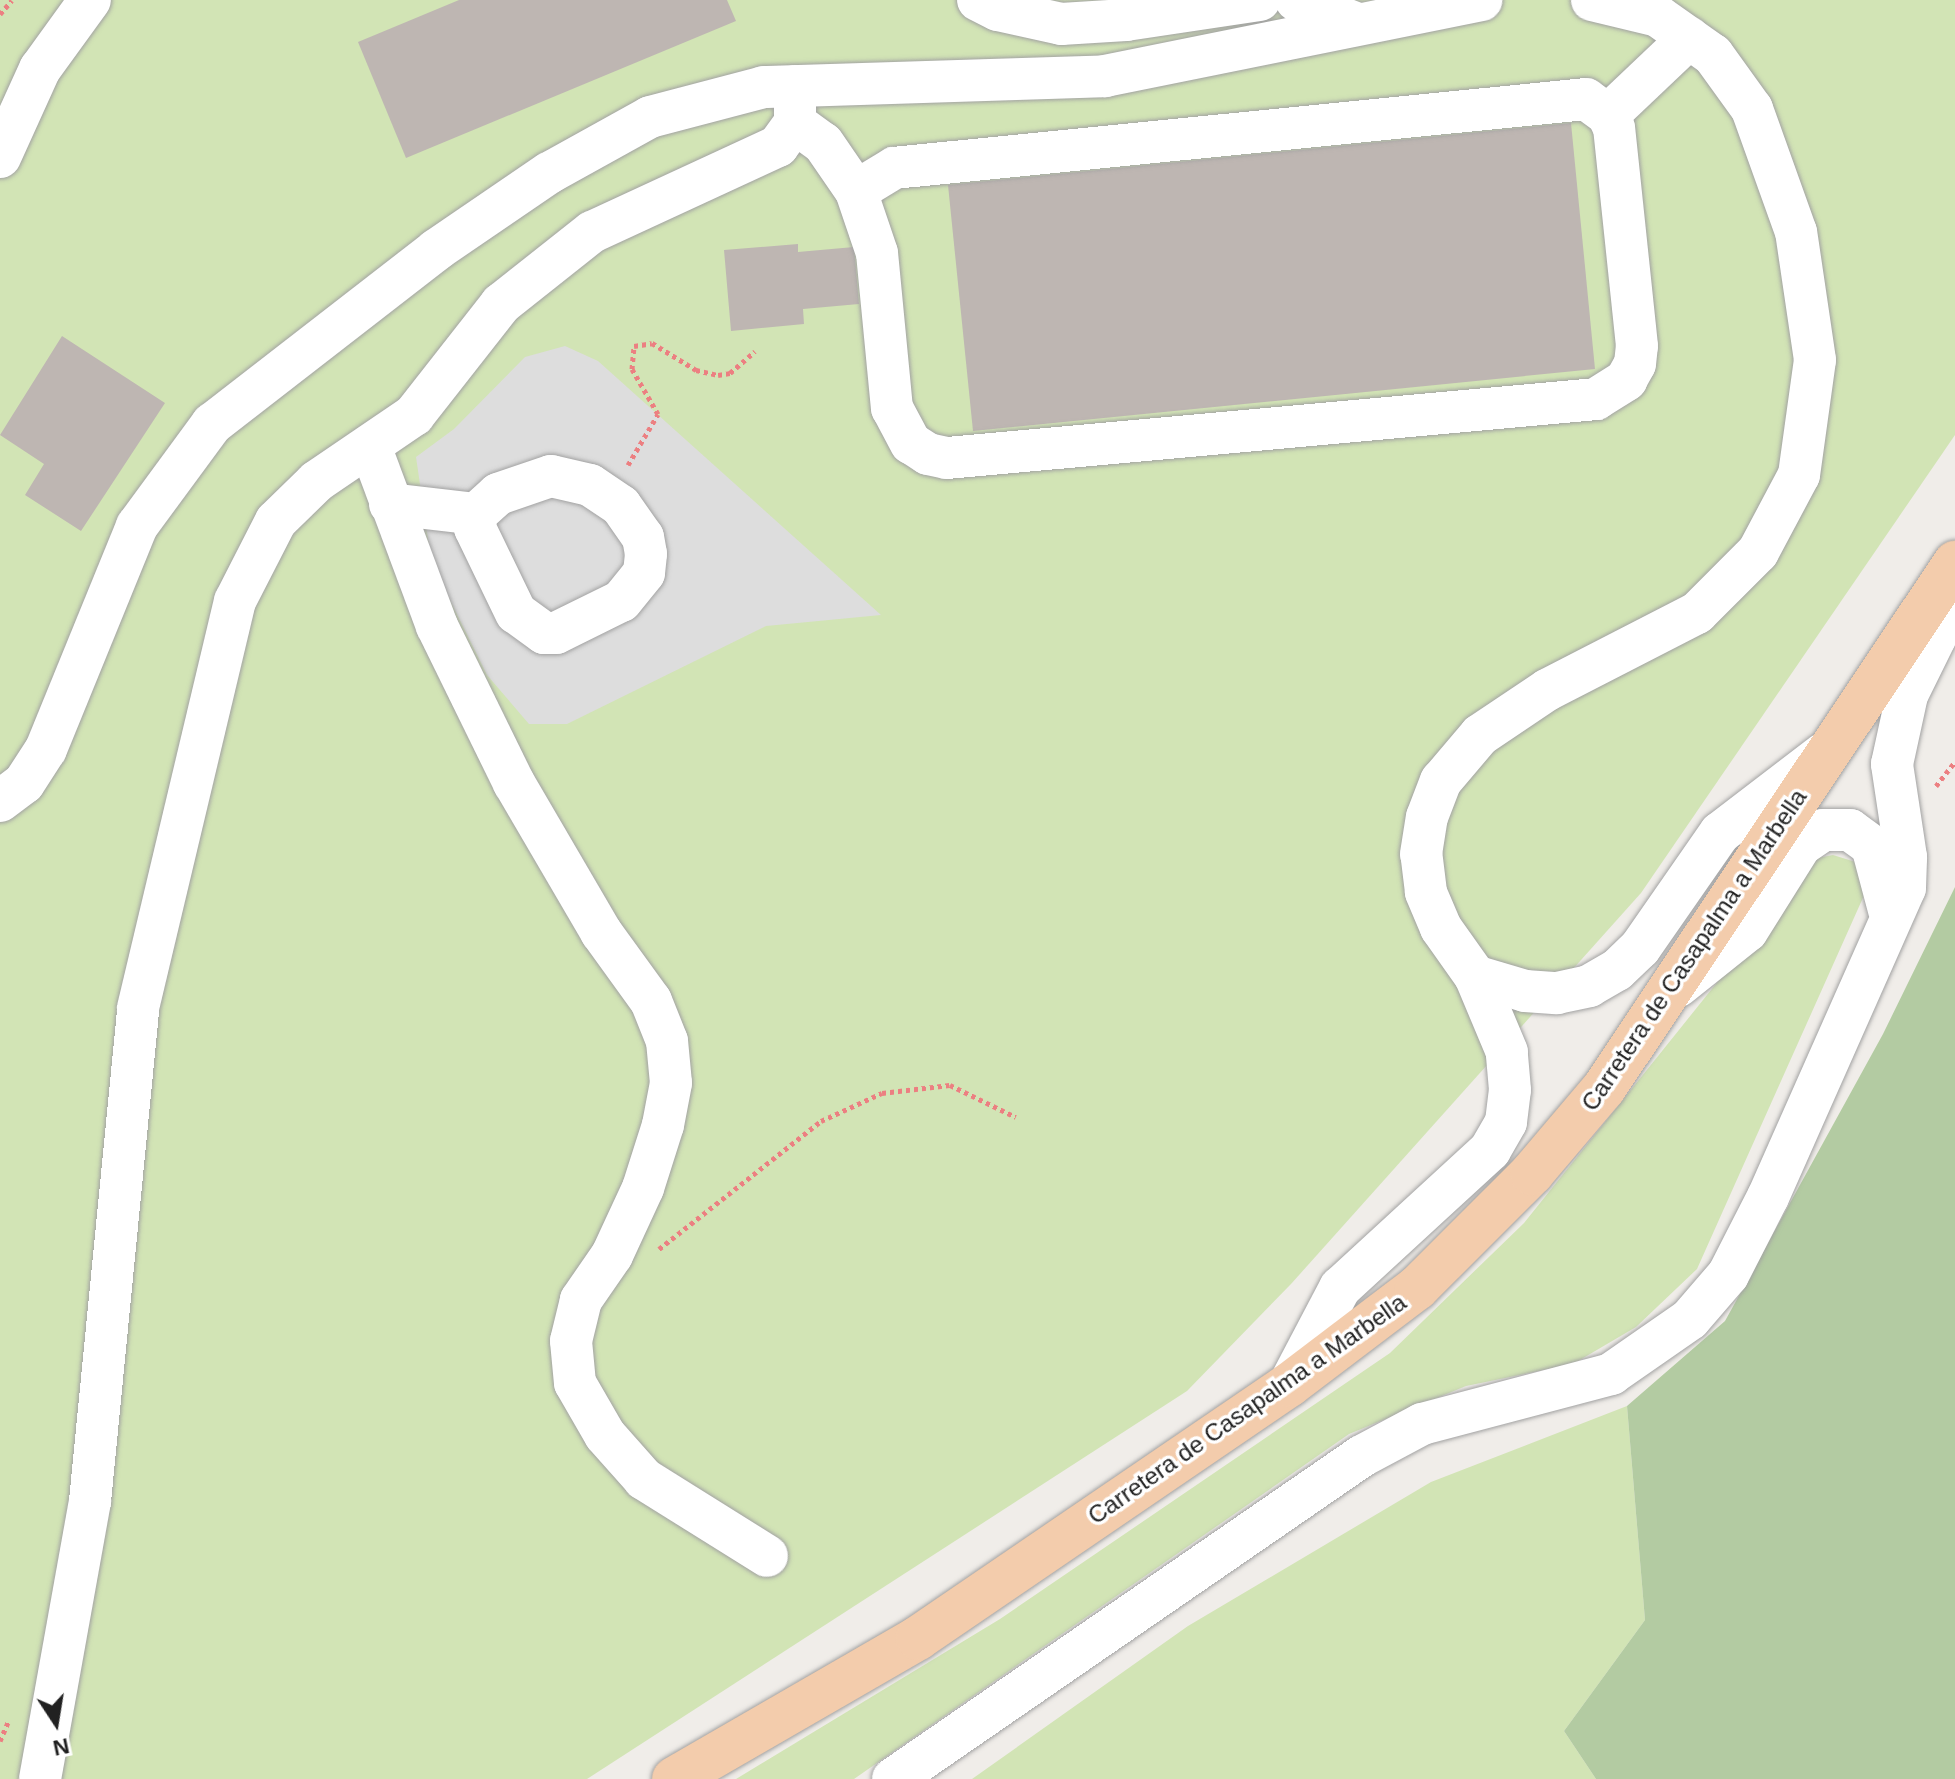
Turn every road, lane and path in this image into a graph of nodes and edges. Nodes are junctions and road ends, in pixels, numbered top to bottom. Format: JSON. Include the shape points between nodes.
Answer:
{"nodes":[{"id":1,"x":12,"y":0,"type":"edge"},
{"id":2,"x":90,"y":0,"type":"edge"},
{"id":3,"x":978,"y":0,"type":"edge"},
{"id":4,"x":1260,"y":0,"type":"edge"},
{"id":5,"x":1296,"y":0,"type":"edge"},
{"id":6,"x":1481,"y":0,"type":"edge"},
{"id":7,"x":1592,"y":0,"type":"edge"},
{"id":8,"x":0,"y":14,"type":"edge"},
{"id":9,"x":1358,"y":24,"type":"junction"},
{"id":10,"x":1689,"y":38,"type":"junction"},
{"id":11,"x":795,"y":105,"type":"junction"},
{"id":12,"x":1608,"y":115,"type":"junction"},
{"id":13,"x":0,"y":157,"type":"edge"},
{"id":14,"x":856,"y":191,"type":"junction"},
{"id":15,"x":755,"y":351,"type":"dead end"},
{"id":16,"x":370,"y":446,"type":"junction"},
{"id":17,"x":607,"y":497,"type":"junction"},
{"id":18,"x":390,"y":504,"type":"junction"},
{"id":19,"x":476,"y":514,"type":"junction"},
{"id":20,"x":1950,"y":570,"type":"edge"},
{"id":21,"x":1833,"y":746,"type":"junction"},
{"id":22,"x":0,"y":801,"type":"edge"},
{"id":23,"x":1890,"y":923,"type":"junction"},
{"id":24,"x":1475,"y":976,"type":"junction"},
{"id":25,"x":1668,"y":995,"type":"junction"},
{"id":26,"x":1016,"y":1117,"type":"dead end"},
{"id":27,"x":608,"y":1262,"type":"junction"},
{"id":28,"x":1289,"y":1385,"type":"junction"},
{"id":29,"x":767,"y":1556,"type":"dead end"},
{"id":30,"x":40,"y":1779,"type":"edge"},
{"id":31,"x":674,"y":1779,"type":"edge"},
{"id":32,"x":893,"y":1779,"type":"edge"}],
"edges":[{"from":1,"to":8,"type":"path"},
{"from":2,"to":13,"type":"street","via":[[40,69]]},
{"from":3,"to":4,"type":"street","via":[[998,10],[1061,24]]},
{"from":5,"to":9,"type":"street"},
{"from":6,"to":9,"type":"street"},
{"from":7,"to":10,"type":"street","via":[[1658,16]]},
{"from":9,"to":11,"type":"street","via":[[1105,76]]},
{"from":10,"to":12,"type":"street"},
{"from":10,"to":24,"type":"street","via":[[1713,55],[1752,109],[1796,232],[1815,360],[1799,475],[1758,552],[1697,613],[1547,690],[1480,735],[1441,781],[1421,854],[1426,892],[1441,928]]},
{"from":11,"to":14,"type":"street"},
{"from":11,"to":16,"type":"street","via":[[778,146],[592,232],[539,271],[501,304],[414,415]]},
{"from":11,"to":22,"type":"street","via":[[764,87],[650,117],[549,173],[436,250],[212,424],[137,526],[46,749],[24,783]]},
{"from":12,"to":14,"type":"street","via":[[1586,99],[1524,102],[894,168]]},
{"from":12,"to":14,"type":"street","via":[[1614,128],[1637,346],[1626,380],[1596,399],[967,457],[928,454],[911,443],[892,408],[877,253]]},
{"from":15,"to":17,"type":"path","via":[[730,373],[718,375],[696,370],[652,343],[634,346],[632,369],[657,408],[657,420]]},
{"from":16,"to":18,"type":"street"},
{"from":16,"to":30,"type":"street","via":[[317,481],[276,521],[235,601],[138,1008],[90,1501]]},
{"from":17,"to":19,"type":"street","via":[[571,478],[551,476],[498,494]]},
{"from":17,"to":19,"type":"street","via":[[643,537],[644,573],[621,601],[556,633],[532,629],[516,613],[475,528]]},
{"from":18,"to":19,"type":"street"},
{"from":18,"to":27,"type":"street","via":[[437,626],[514,783],[601,932],[651,1001],[667,1041],[671,1083],[663,1125],[643,1188]]},
{"from":20,"to":21,"type":"main road","name":"Carretera de Casapalma a Marbella"},
{"from":20,"to":23,"type":"street","via":[[1935,638],[1907,695],[1892,764],[1906,857],[1905,888]]},
{"from":21,"to":24,"type":"street","via":[[1720,833],[1640,948],[1617,970],[1589,986],[1557,993],[1525,991]]},
{"from":21,"to":25,"type":"main road","name":"Carretera de Casapalma a Marbella"},
{"from":23,"to":25,"type":"street","via":[[1887,890],[1872,846],[1850,830],[1823,830],[1801,845],[1747,931]]},
{"from":23,"to":32,"type":"street","via":[[1768,1197],[1728,1275],[1690,1319],[1611,1374],[1422,1424],[1362,1456]]},
{"from":24,"to":28,"type":"street","via":[[1507,1052],[1506,1122],[1490,1150],[1340,1288]]},
{"from":25,"to":28,"type":"main road","name":"Carretera de Casapalma a Marbella","via":[[1604,1088],[1532,1173],[1417,1288]]},
{"from":26,"to":27,"type":"path","via":[[950,1085],[882,1093],[821,1121],[639,1265]]},
{"from":27,"to":29,"type":"street","via":[[581,1300],[571,1341],[575,1383],[605,1435],[644,1479]]},
{"from":28,"to":31,"type":"main road","name":"Carretera de Casapalma a Marbella","via":[[918,1638]]}]}
